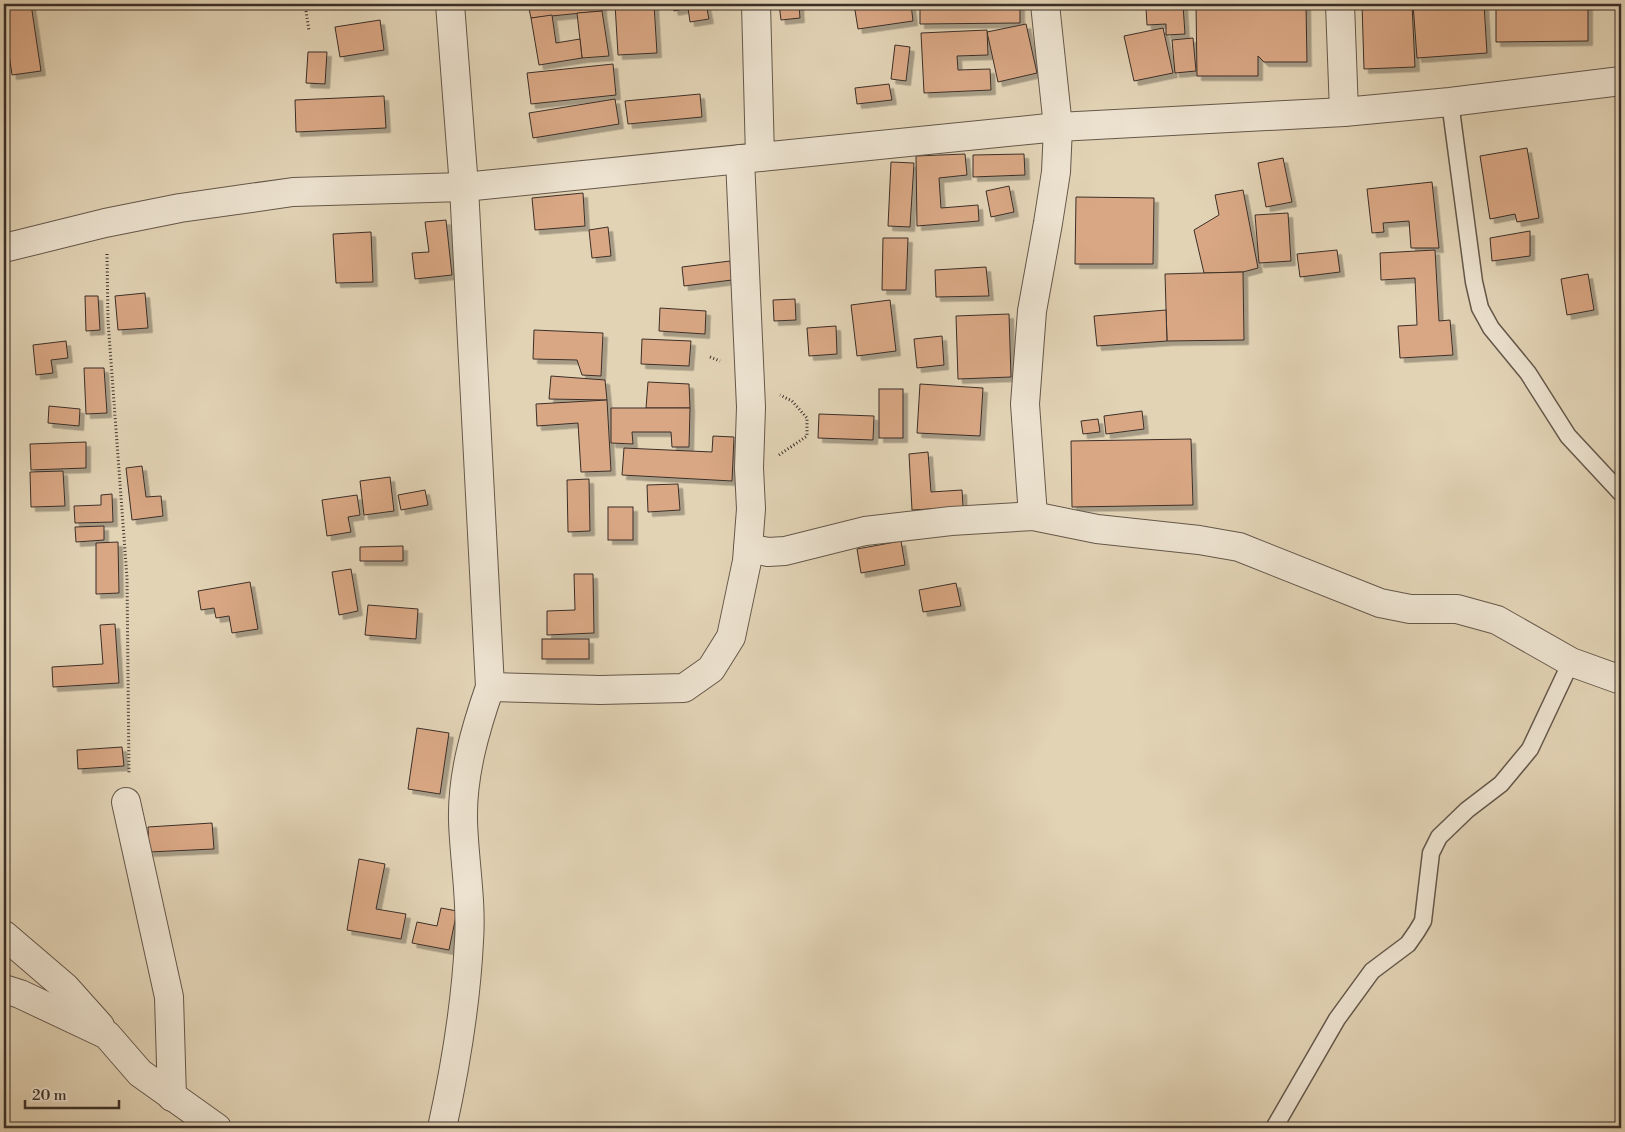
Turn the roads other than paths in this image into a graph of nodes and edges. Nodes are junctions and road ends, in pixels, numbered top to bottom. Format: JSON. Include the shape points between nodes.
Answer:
{"nodes":[{"id":1,"x":450,"y":4,"type":"edge"},
{"id":2,"x":756,"y":4,"type":"edge"},
{"id":3,"x":1045,"y":4,"type":"edge"},
{"id":4,"x":1340,"y":4,"type":"edge"},
{"id":5,"x":1621,"y":81,"type":"edge"},
{"id":6,"x":1450,"y":102,"type":"junction"},
{"id":7,"x":1344,"y":112,"type":"junction"},
{"id":8,"x":1058,"y":127,"type":"junction"},
{"id":9,"x":750,"y":158,"type":"junction"},
{"id":10,"x":464,"y":187,"type":"junction"},
{"id":11,"x":4,"y":248,"type":"edge"},
{"id":12,"x":1621,"y":493,"type":"edge"},
{"id":13,"x":1033,"y":516,"type":"junction"},
{"id":14,"x":748,"y":548,"type":"junction"},
{"id":15,"x":1570,"y":662,"type":"junction"},
{"id":16,"x":1621,"y":680,"type":"edge"},
{"id":17,"x":490,"y":687,"type":"junction"},
{"id":18,"x":126,"y":802,"type":"road end"},
{"id":19,"x":4,"y":935,"type":"edge"},
{"id":20,"x":4,"y":989,"type":"edge"},
{"id":21,"x":107,"y":1035,"type":"junction"},
{"id":22,"x":172,"y":1097,"type":"junction"},
{"id":23,"x":216,"y":1128,"type":"edge"},
{"id":24,"x":442,"y":1128,"type":"edge"},
{"id":25,"x":1274,"y":1128,"type":"edge"}],
"edges":[{"from":1,"to":10,"type":"street"},
{"from":2,"to":9,"type":"street"},
{"from":3,"to":8,"type":"street"},
{"from":4,"to":7,"type":"street"},
{"from":5,"to":6,"type":"street"},
{"from":6,"to":7,"type":"street"},
{"from":6,"to":12,"type":"lane","via":[[1480,308],[1491,328],[1528,373],[1568,436]]},
{"from":7,"to":8,"type":"street"},
{"from":8,"to":9,"type":"street"},
{"from":8,"to":13,"type":"street","via":[[1050,214],[1032,311],[1025,404]]},
{"from":9,"to":10,"type":"street"},
{"from":9,"to":14,"type":"street"},
{"from":10,"to":11,"type":"street","via":[[293,192],[180,208]]},
{"from":10,"to":17,"type":"street"},
{"from":13,"to":14,"type":"street","via":[[865,531],[785,551]]},
{"from":13,"to":15,"type":"street","via":[[1097,529],[1239,547],[1380,603],[1410,609],[1457,609],[1497,620]]},
{"from":14,"to":17,"type":"street","via":[[731,637],[711,669],[684,688]]},
{"from":15,"to":16,"type":"street"},
{"from":15,"to":25,"type":"lane","via":[[1530,748],[1501,784],[1439,837],[1431,853],[1423,921],[1408,944],[1372,971],[1360,987],[1337,1019]]},
{"from":17,"to":24,"type":"street","via":[[468,764],[463,818],[470,940]]},
{"from":18,"to":22,"type":"street","via":[[169,997]]},
{"from":19,"to":21,"type":"street","via":[[66,988]]},
{"from":20,"to":21,"type":"street"},
{"from":21,"to":22,"type":"street","via":[[140,1073]]},
{"from":22,"to":23,"type":"street"}]}
